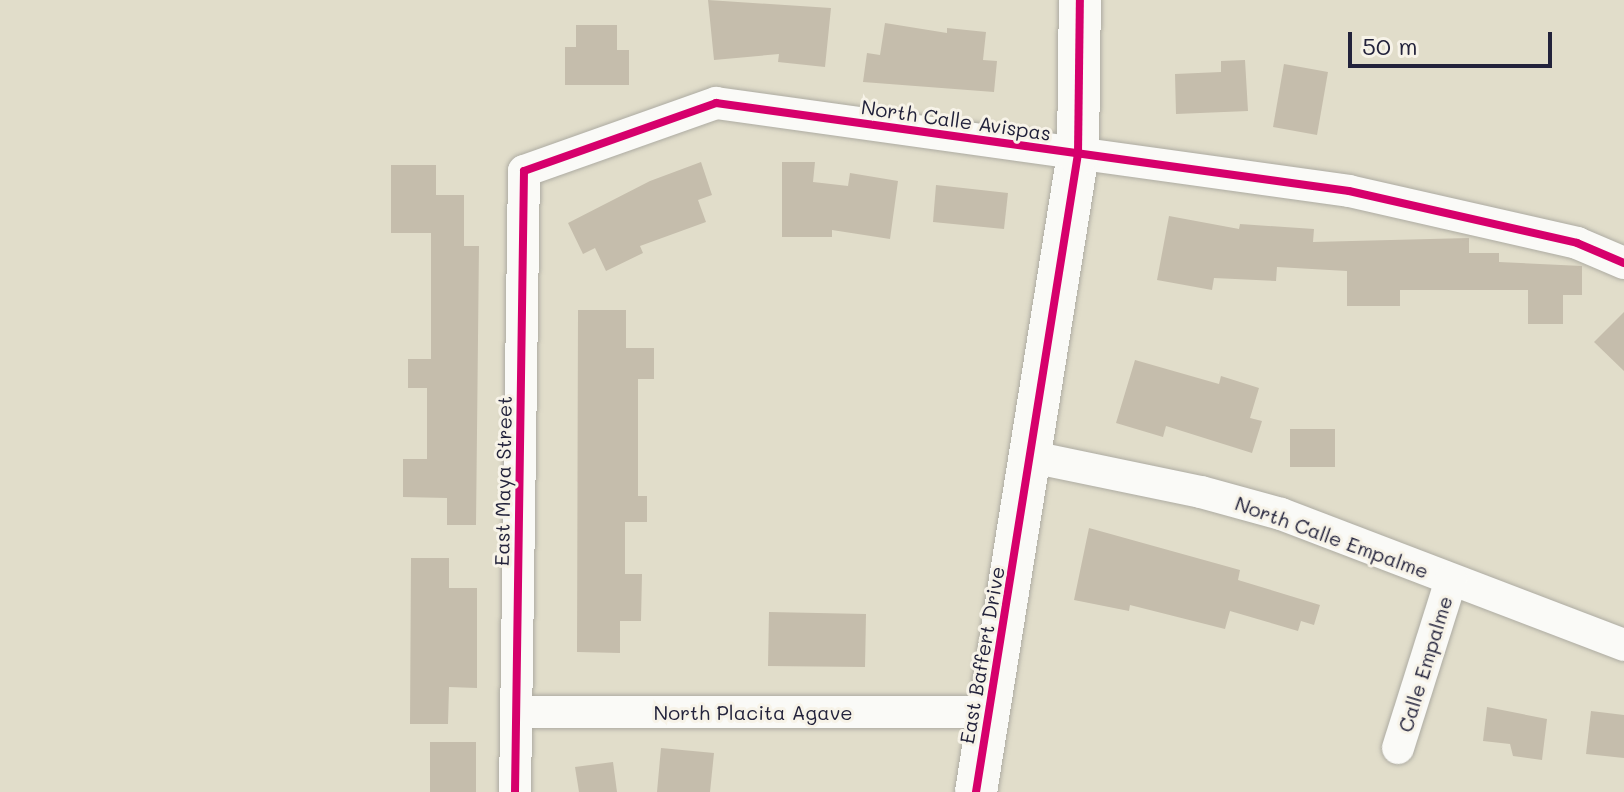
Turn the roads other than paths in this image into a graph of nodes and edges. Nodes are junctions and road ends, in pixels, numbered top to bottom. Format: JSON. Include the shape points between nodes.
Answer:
{"nodes":[{"id":1,"x":1080,"y":0,"type":"edge"},
{"id":2,"x":1078,"y":154,"type":"junction"},
{"id":3,"x":524,"y":171,"type":"joint"},
{"id":4,"x":1624,"y":263,"type":"edge"},
{"id":5,"x":1032,"y":457,"type":"junction"},
{"id":6,"x":1451,"y":580,"type":"junction"},
{"id":7,"x":1624,"y":645,"type":"edge"},
{"id":8,"x":516,"y":712,"type":"junction"},
{"id":9,"x":989,"y":712,"type":"junction"},
{"id":10,"x":1398,"y":748,"type":"dead end"},
{"id":11,"x":515,"y":792,"type":"edge"},
{"id":12,"x":976,"y":792,"type":"edge"}],
"edges":[{"from":1,"to":2,"type":"street","name":"East Baffert Drive"},
{"from":2,"to":3,"type":"street","name":"North Calle Avispas","via":[[716,103]]},
{"from":2,"to":4,"type":"street","name":"North Calle Avispas","via":[[1349,191],[1577,243]]},
{"from":2,"to":5,"type":"street","name":"East Baffert Drive"},
{"from":3,"to":8,"type":"street","name":"East Maya Street"},
{"from":5,"to":6,"type":"street","name":"North Calle Empalme","via":[[1281,514]]},
{"from":5,"to":9,"type":"street","name":"East Baffert Drive"},
{"from":6,"to":7,"type":"street","name":"North Calle Empalme"},
{"from":6,"to":10,"type":"street","name":"Calle Empalme"},
{"from":8,"to":9,"type":"street","name":"North Placita Agave"},
{"from":8,"to":11,"type":"street","name":"East Maya Street"},
{"from":9,"to":12,"type":"street","name":"East Baffert Drive"}]}
